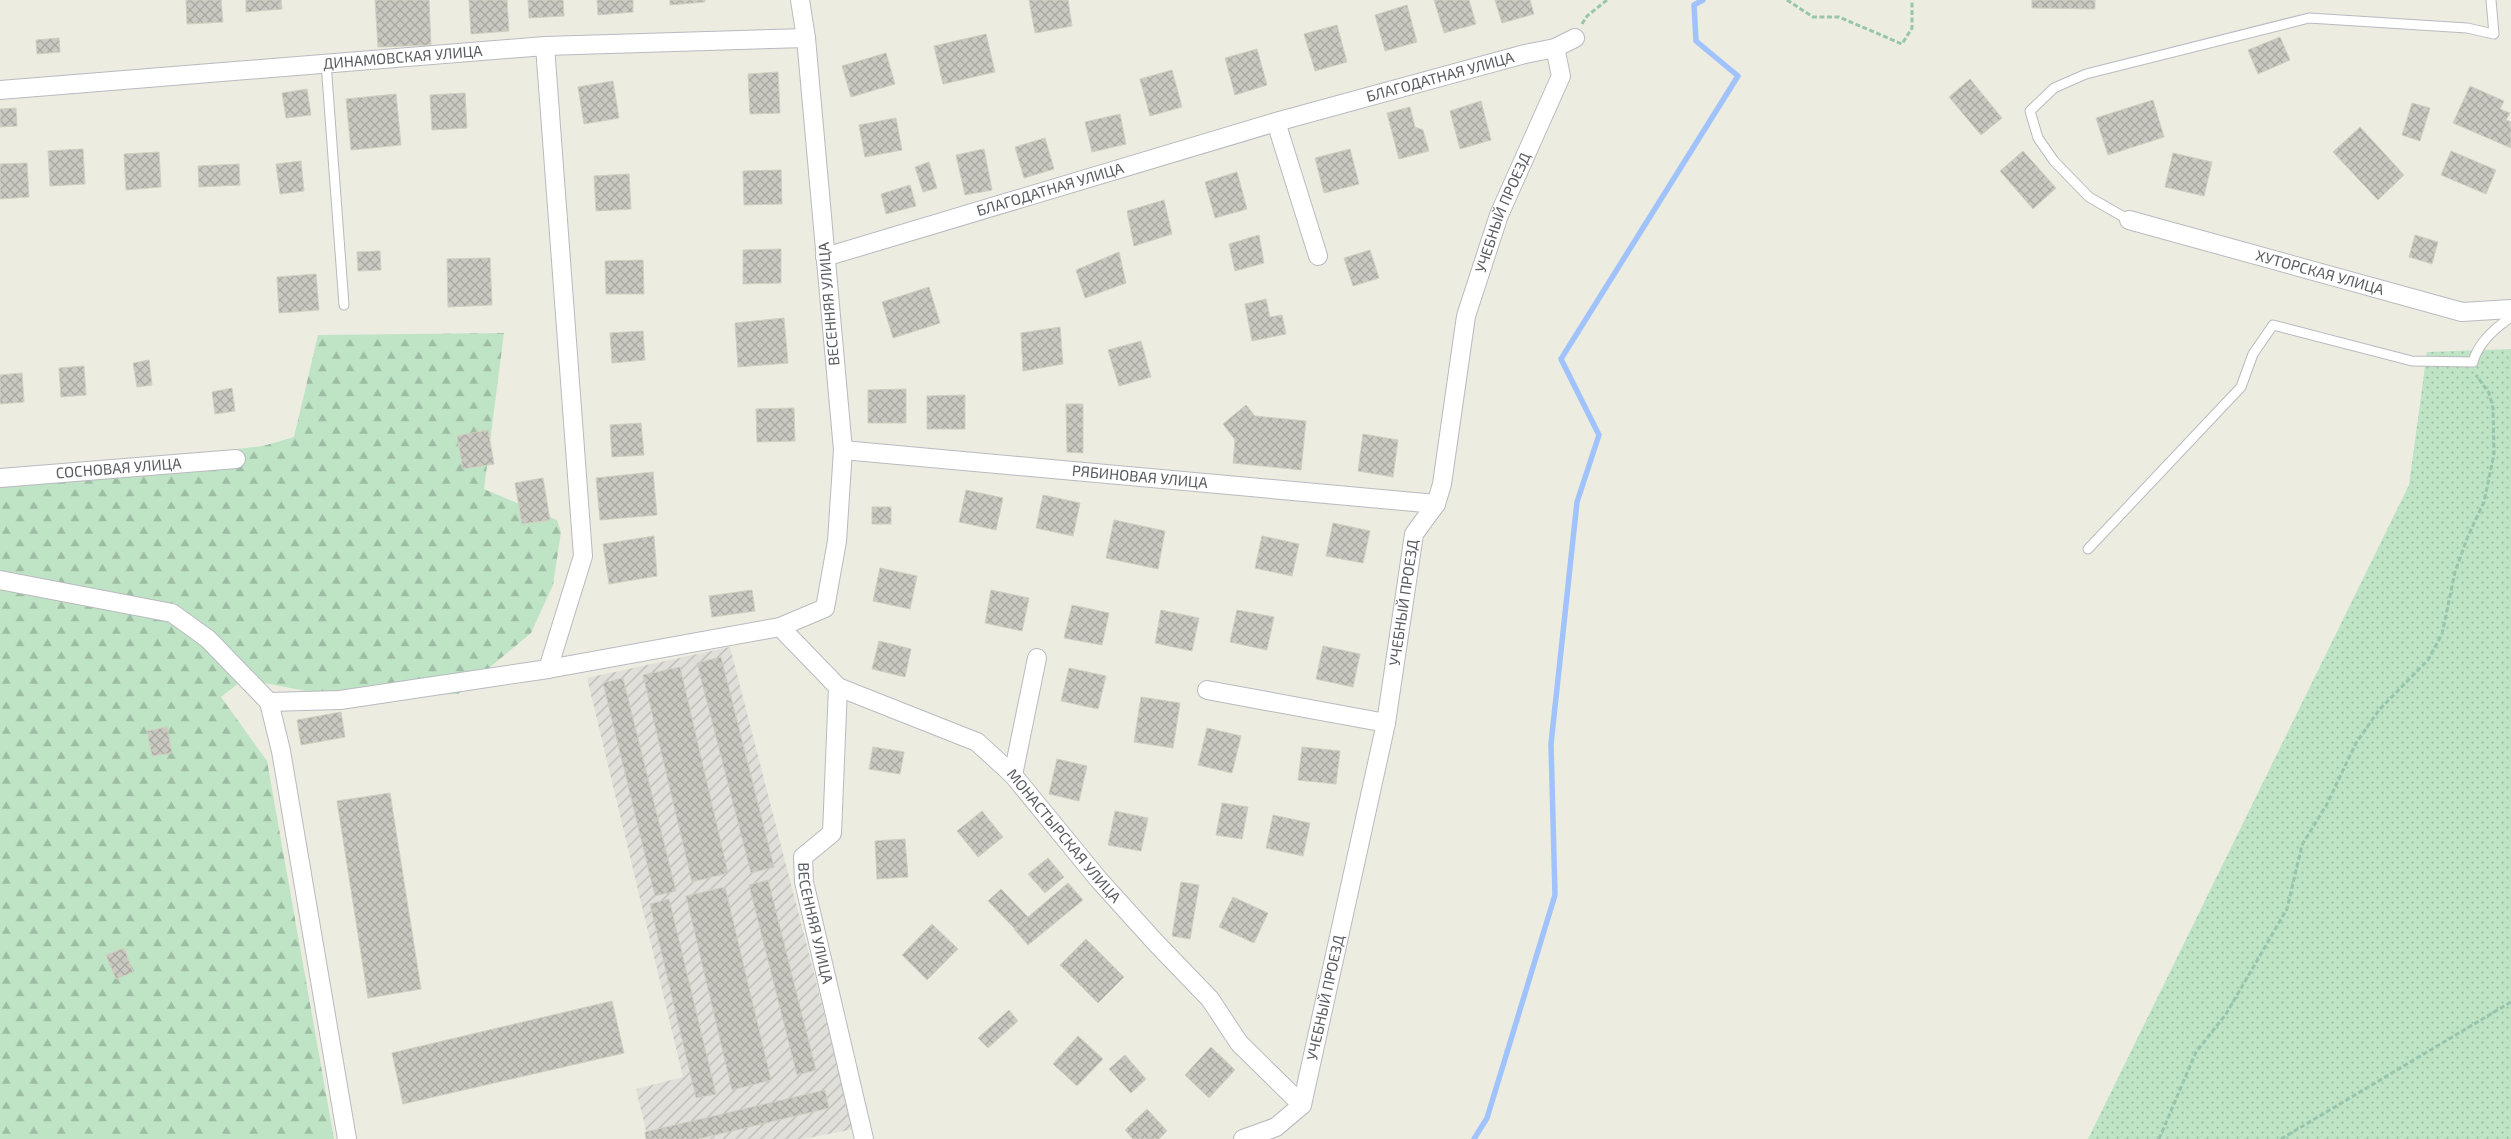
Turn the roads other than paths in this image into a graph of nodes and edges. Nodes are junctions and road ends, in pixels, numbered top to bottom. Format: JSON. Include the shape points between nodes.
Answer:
{"nodes":[{"id":1,"x":800,"y":0,"type":"edge"},
{"id":2,"x":2492,"y":0,"type":"edge"},
{"id":3,"x":806,"y":38,"type":"junction"},
{"id":4,"x":1574,"y":38,"type":"road end"},
{"id":5,"x":545,"y":46,"type":"junction"},
{"id":6,"x":1555,"y":48,"type":"junction"},
{"id":7,"x":326,"y":63,"type":"junction"},
{"id":8,"x":0,"y":90,"type":"edge"},
{"id":9,"x":1276,"y":122,"type":"junction"},
{"id":10,"x":2129,"y":220,"type":"joint"},
{"id":11,"x":1318,"y":256,"type":"dead end"},
{"id":12,"x":825,"y":257,"type":"junction"},
{"id":13,"x":344,"y":305,"type":"dead end"},
{"id":14,"x":2511,"y":310,"type":"edge"},
{"id":15,"x":2511,"y":317,"type":"edge"},
{"id":16,"x":843,"y":450,"type":"junction"},
{"id":17,"x":236,"y":459,"type":"dead end"},
{"id":18,"x":0,"y":478,"type":"edge"},
{"id":19,"x":1436,"y":504,"type":"junction"},
{"id":20,"x":2088,"y":549,"type":"dead end"},
{"id":21,"x":0,"y":580,"type":"edge"},
{"id":22,"x":780,"y":627,"type":"junction"},
{"id":23,"x":1037,"y":658,"type":"dead end"},
{"id":24,"x":548,"y":669,"type":"junction"},
{"id":25,"x":838,"y":687,"type":"junction"},
{"id":26,"x":1207,"y":690,"type":"dead end"},
{"id":27,"x":269,"y":702,"type":"junction"},
{"id":28,"x":1386,"y":723,"type":"junction"},
{"id":29,"x":1013,"y":775,"type":"junction"},
{"id":30,"x":1302,"y":1105,"type":"junction"},
{"id":31,"x":347,"y":1139,"type":"edge"},
{"id":32,"x":864,"y":1139,"type":"edge"},
{"id":33,"x":1243,"y":1139,"type":"edge"}],
"edges":[{"from":1,"to":3,"type":"street","name":"ВЕСЕННЯЯ УЛИЦА"},
{"from":2,"to":10,"type":"lane","via":[[2494,34],[2467,28],[2309,18],[2086,74],[2054,88],[2030,111],[2038,138],[2054,161],[2089,196]]},
{"from":3,"to":5,"type":"street","name":"ДИНАМОВСКАЯ УЛИЦА"},
{"from":3,"to":12,"type":"street","name":"ВЕСЕННЯЯ УЛИЦА"},
{"from":4,"to":6,"type":"street","name":"БЛАГОДАТНАЯ УЛИЦА"},
{"from":5,"to":7,"type":"street","name":"ДИНАМОВСКАЯ УЛИЦА"},
{"from":5,"to":24,"type":"street","via":[[582,556]]},
{"from":6,"to":9,"type":"street","name":"БЛАГОДАТНАЯ УЛИЦА"},
{"from":6,"to":19,"type":"street","name":"УЧЕБНЫЙ ПРОЕЗД","via":[[1561,76],[1499,215],[1466,316],[1442,484]]},
{"from":7,"to":8,"type":"street","name":"ДИНАМОВСКАЯ УЛИЦА"},
{"from":7,"to":13,"type":"lane"},
{"from":9,"to":11,"type":"street"},
{"from":9,"to":12,"type":"street","name":"БЛАГОДАТНАЯ УЛИЦА"},
{"from":10,"to":14,"type":"street","name":"ХУТОРСКАЯ УЛИЦА","via":[[2462,312]]},
{"from":12,"to":16,"type":"street","name":"ВЕСЕННЯЯ УЛИЦА"},
{"from":15,"to":20,"type":"lane","via":[[2477,349],[2473,362],[2412,361],[2273,325],[2253,354],[2241,388]]},
{"from":16,"to":19,"type":"street","name":"РЯБИНОВАЯ УЛИЦА"},
{"from":16,"to":22,"type":"street","name":"ВЕСЕННЯЯ УЛИЦА","via":[[837,541],[825,608]]},
{"from":17,"to":18,"type":"street","name":"СОСНОВАЯ УЛИЦА"},
{"from":19,"to":28,"type":"street","name":"УЧЕБНЫЙ ПРОЕЗД","via":[[1414,534]]},
{"from":21,"to":27,"type":"street","via":[[172,613],[208,639]]},
{"from":22,"to":24,"type":"street"},
{"from":22,"to":25,"type":"street","name":"МОНАСТЫРСКАЯ УЛИЦА"},
{"from":23,"to":29,"type":"street"},
{"from":24,"to":27,"type":"street","via":[[340,700]]},
{"from":25,"to":29,"type":"street","name":"МОНАСТЫРСКАЯ УЛИЦА","via":[[977,742]]},
{"from":25,"to":32,"type":"street","name":"ВЕСЕННЯЯ УЛИЦА","via":[[832,832],[804,857],[804,882]]},
{"from":26,"to":28,"type":"street"},
{"from":27,"to":31,"type":"street","via":[[281,751]]},
{"from":28,"to":30,"type":"street","name":"УЧЕБНЫЙ ПРОЕЗД"},
{"from":29,"to":30,"type":"street","name":"МОНАСТЫРСКАЯ УЛИЦА","via":[[1112,894],[1210,999],[1239,1043]]},
{"from":30,"to":33,"type":"street","via":[[1276,1127]]}]}
